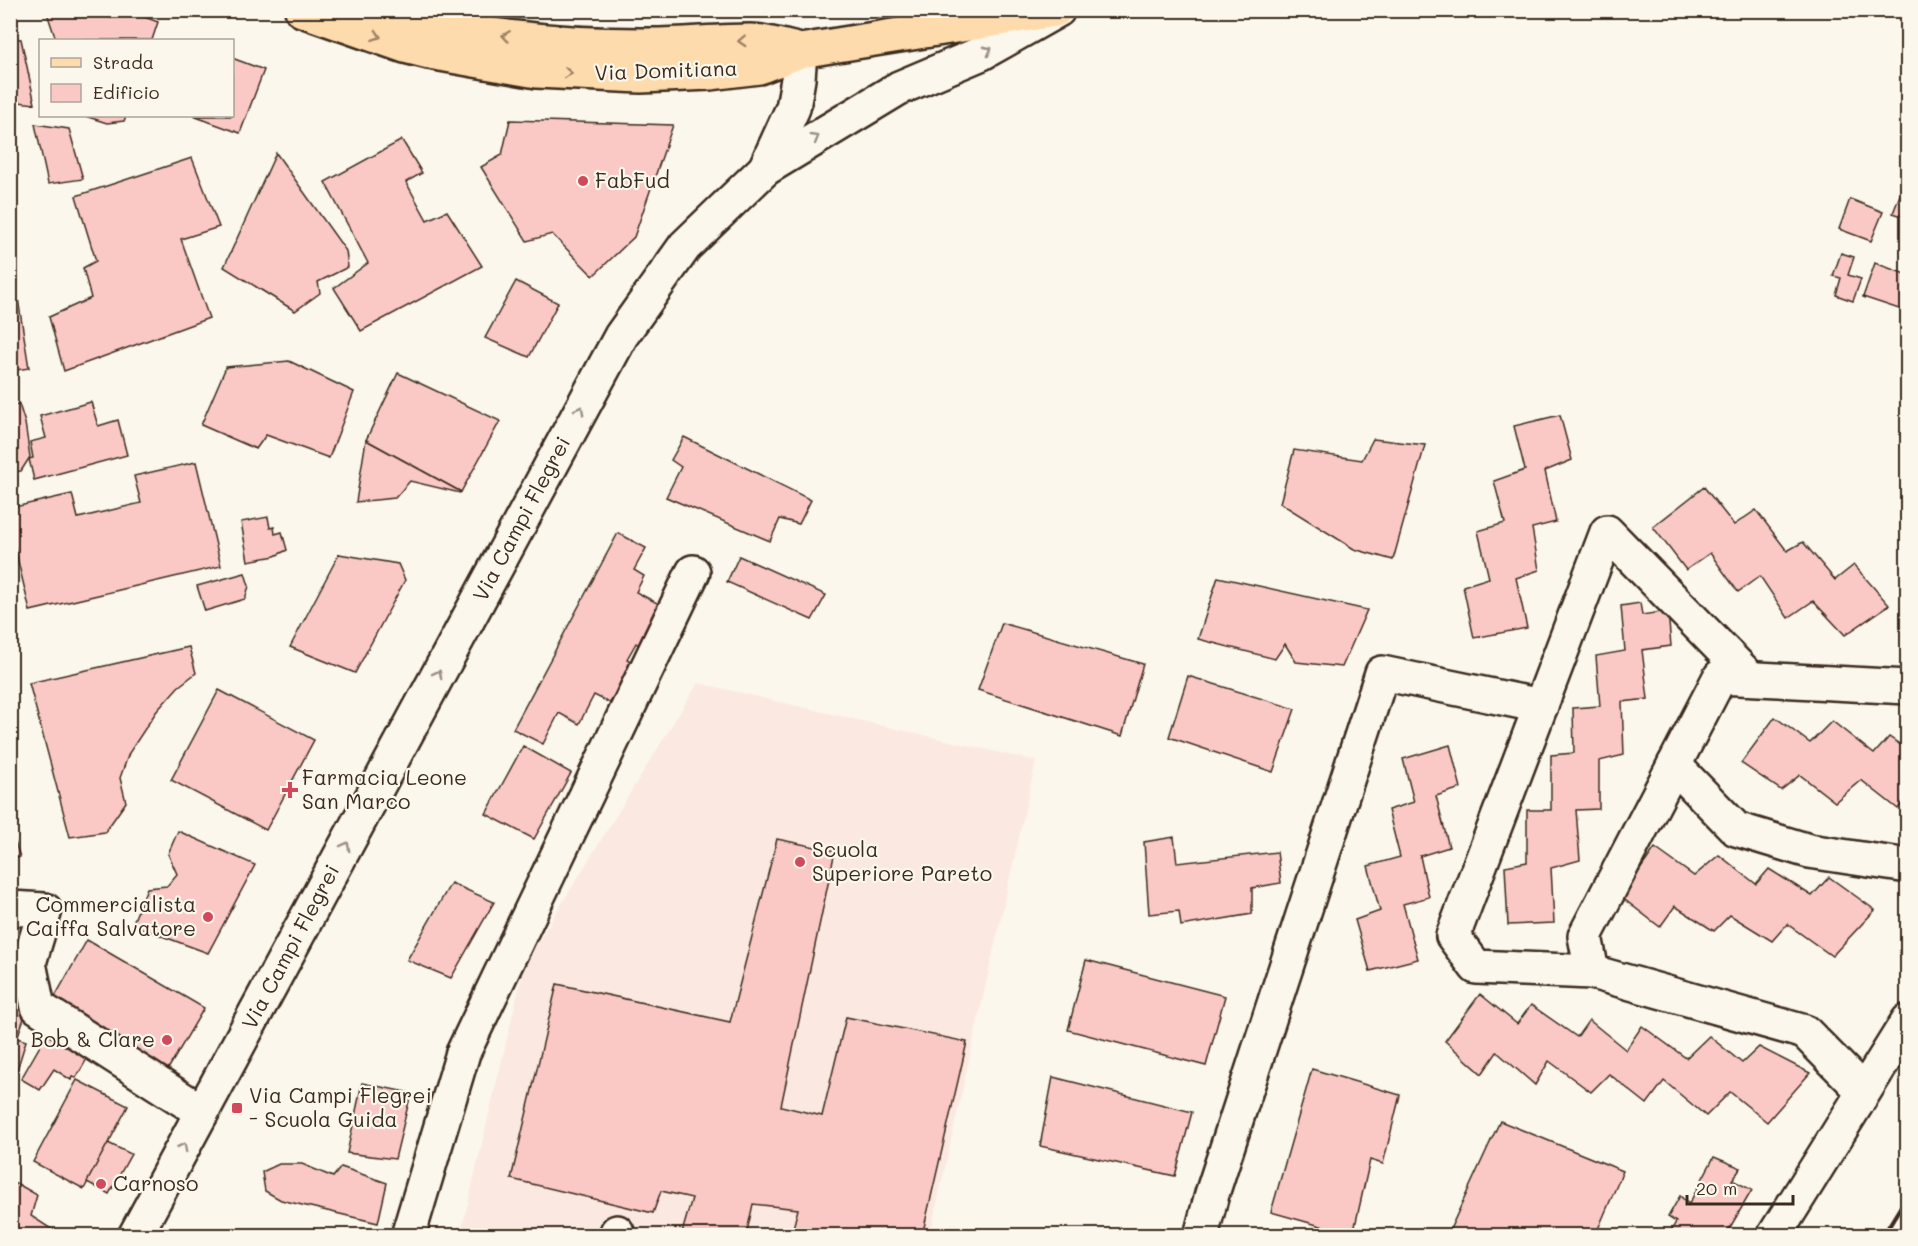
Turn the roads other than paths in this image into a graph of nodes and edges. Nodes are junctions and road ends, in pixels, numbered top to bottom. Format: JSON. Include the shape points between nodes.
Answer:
{"nodes":[{"id":1,"x":302,"y":10,"type":"edge"},
{"id":2,"x":388,"y":10,"type":"edge"},
{"id":3,"x":1057,"y":10,"type":"edge"},
{"id":4,"x":800,"y":51,"type":"junction"},
{"id":5,"x":765,"y":168,"type":"junction"},
{"id":6,"x":693,"y":572,"type":"dead end"},
{"id":7,"x":1749,"y":678,"type":"junction"},
{"id":8,"x":1908,"y":687,"type":"edge"},
{"id":9,"x":1541,"y":706,"type":"junction"},
{"id":10,"x":1674,"y":765,"type":"junction"},
{"id":11,"x":1908,"y":866,"type":"edge"},
{"id":12,"x":10,"y":908,"type":"edge"},
{"id":13,"x":1592,"y":972,"type":"junction"},
{"id":14,"x":1908,"y":1021,"type":"edge"},
{"id":15,"x":1863,"y":1091,"type":"junction"},
{"id":16,"x":202,"y":1112,"type":"junction"},
{"id":17,"x":135,"y":1236,"type":"edge"},
{"id":18,"x":408,"y":1236,"type":"edge"},
{"id":19,"x":1201,"y":1236,"type":"edge"},
{"id":20,"x":1774,"y":1236,"type":"edge"}],
"edges":[{"from":1,"to":4,"type":"main road","name":"Via Domitiana","one_way":true,"via":[[413,48],[537,71],[641,76],[710,73],[759,67]]},
{"from":4,"to":2,"type":"main road","name":"Via Domitiana","one_way":true,"via":[[753,41],[575,44],[505,36]]},
{"from":3,"to":4,"type":"main road"},
{"from":5,"to":3,"type":"street","one_way":true,"via":[[899,88],[982,53]]},
{"from":4,"to":5,"type":"street","name":"Via Campi Flegrei","via":[[793,108]]},
{"from":16,"to":5,"type":"street","name":"Via Campi Flegrei","one_way":true,"via":[[621,336],[685,246]]},
{"from":6,"to":18,"type":"street","via":[[463,1053]]},
{"from":7,"to":8,"type":"street"},
{"from":7,"to":9,"type":"street","via":[[1607,532]]},
{"from":7,"to":10,"type":"street","via":[[1720,677]]},
{"from":9,"to":13,"type":"street","via":[[1453,936],[1476,967]]},
{"from":9,"to":19,"type":"street","via":[[1382,673]]},
{"from":10,"to":11,"type":"street","via":[[1736,829],[1809,851]]},
{"from":10,"to":13,"type":"street","via":[[1585,936]]},
{"from":12,"to":16,"type":"street","via":[[45,910],[29,963],[38,1007]]},
{"from":13,"to":15,"type":"street","via":[[1805,1032]]},
{"from":14,"to":15,"type":"street"},
{"from":15,"to":20,"type":"street"},
{"from":17,"to":16,"type":"street","name":"Via Campi Flegrei","one_way":true}]}
